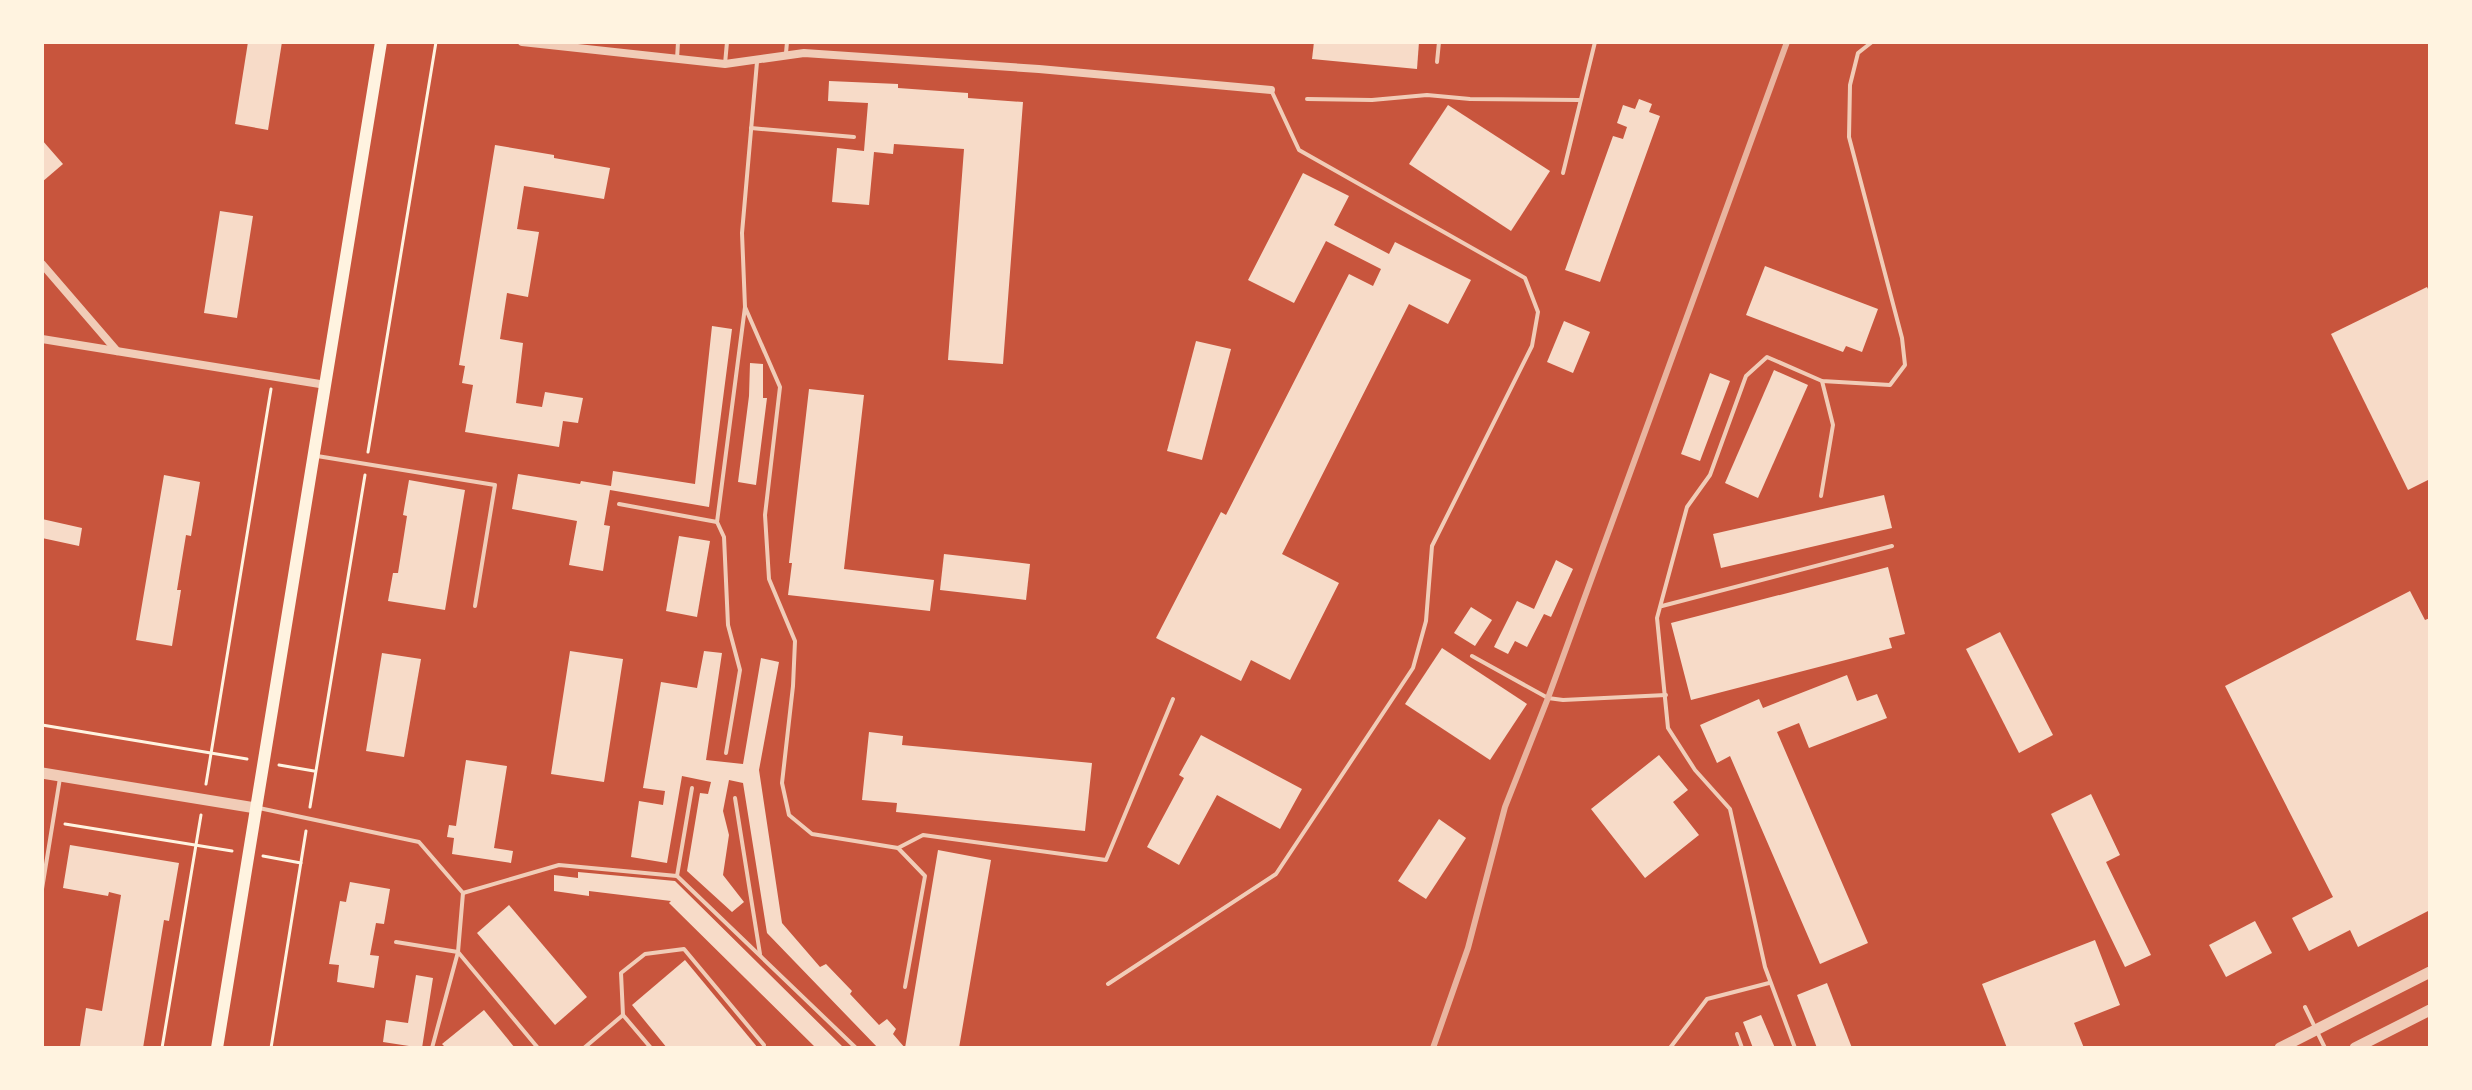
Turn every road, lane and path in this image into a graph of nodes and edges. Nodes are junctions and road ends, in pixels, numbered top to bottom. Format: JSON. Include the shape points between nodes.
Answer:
{"nodes":[{"id":1,"x":381,"y":42,"type":"edge"},
{"id":2,"x":436,"y":42,"type":"edge"},
{"id":3,"x":522,"y":42,"type":"edge"},
{"id":4,"x":678,"y":42,"type":"edge"},
{"id":5,"x":727,"y":42,"type":"edge"},
{"id":6,"x":787,"y":42,"type":"edge"},
{"id":7,"x":1439,"y":42,"type":"edge"},
{"id":8,"x":1595,"y":42,"type":"edge"},
{"id":9,"x":1872,"y":42,"type":"edge"},
{"id":10,"x":580,"y":45,"type":"edge"},
{"id":11,"x":786,"y":55,"type":"junction"},
{"id":12,"x":677,"y":59,"type":"junction"},
{"id":13,"x":757,"y":59,"type":"junction"},
{"id":14,"x":1437,"y":62,"type":"dead end"},
{"id":15,"x":725,"y":64,"type":"junction"},
{"id":16,"x":1271,"y":90,"type":"joint"},
{"id":17,"x":1307,"y":99,"type":"dead end"},
{"id":18,"x":1579,"y":100,"type":"junction"},
{"id":19,"x":751,"y":128,"type":"junction"},
{"id":20,"x":854,"y":137,"type":"dead end"},
{"id":21,"x":1563,"y":173,"type":"dead end"},
{"id":22,"x":42,"y":264,"type":"edge"},
{"id":23,"x":745,"y":307,"type":"junction"},
{"id":24,"x":42,"y":339,"type":"edge"},
{"id":25,"x":117,"y":352,"type":"junction"},
{"id":26,"x":273,"y":376,"type":"junction"},
{"id":27,"x":1822,"y":381,"type":"junction"},
{"id":28,"x":326,"y":385,"type":"junction"},
{"id":29,"x":314,"y":455,"type":"junction"},
{"id":30,"x":366,"y":464,"type":"junction"},
{"id":31,"x":1821,"y":496,"type":"dead end"},
{"id":32,"x":619,"y":504,"type":"dead end"},
{"id":33,"x":717,"y":522,"type":"junction"},
{"id":34,"x":1892,"y":546,"type":"dead end"},
{"id":35,"x":475,"y":606,"type":"dead end"},
{"id":36,"x":1660,"y":607,"type":"junction"},
{"id":37,"x":1472,"y":656,"type":"dead end"},
{"id":38,"x":1666,"y":695,"type":"junction"},
{"id":39,"x":1173,"y":699,"type":"dead end"},
{"id":40,"x":42,"y":725,"type":"edge"},
{"id":41,"x":212,"y":753,"type":"junction"},
{"id":42,"x":726,"y":753,"type":"dead end"},
{"id":43,"x":264,"y":762,"type":"junction"},
{"id":44,"x":316,"y":771,"type":"junction"},
{"id":45,"x":42,"y":773,"type":"edge"},
{"id":46,"x":60,"y":776,"type":"junction"},
{"id":47,"x":692,"y":788,"type":"dead end"},
{"id":48,"x":735,"y":798,"type":"dead end"},
{"id":49,"x":204,"y":799,"type":"junction"},
{"id":50,"x":256,"y":808,"type":"junction"},
{"id":51,"x":308,"y":819,"type":"junction"},
{"id":52,"x":53,"y":822,"type":"junction"},
{"id":53,"x":196,"y":845,"type":"junction"},
{"id":54,"x":898,"y":848,"type":"junction"},
{"id":55,"x":249,"y":854,"type":"junction"},
{"id":56,"x":301,"y":863,"type":"junction"},
{"id":57,"x":677,"y":876,"type":"junction"},
{"id":58,"x":43,"y":881,"type":"edge"},
{"id":59,"x":42,"y":889,"type":"edge"},
{"id":60,"x":463,"y":893,"type":"junction"},
{"id":61,"x":396,"y":942,"type":"dead end"},
{"id":62,"x":458,"y":952,"type":"junction"},
{"id":63,"x":761,"y":956,"type":"junction"},
{"id":64,"x":2430,"y":972,"type":"edge"},
{"id":65,"x":1770,"y":983,"type":"junction"},
{"id":66,"x":1108,"y":984,"type":"dead end"},
{"id":67,"x":905,"y":987,"type":"dead end"},
{"id":68,"x":2305,"y":1007,"type":"dead end"},
{"id":69,"x":2430,"y":1010,"type":"edge"},
{"id":70,"x":623,"y":1015,"type":"junction"},
{"id":71,"x":2316,"y":1030,"type":"junction"},
{"id":72,"x":1737,"y":1034,"type":"dead end"},
{"id":73,"x":764,"y":1045,"type":"dead end"},
{"id":74,"x":222,"y":1047,"type":"edge"},
{"id":75,"x":162,"y":1048,"type":"edge"},
{"id":76,"x":271,"y":1048,"type":"edge"},
{"id":77,"x":432,"y":1048,"type":"edge"},
{"id":78,"x":538,"y":1048,"type":"edge"},
{"id":79,"x":584,"y":1048,"type":"edge"},
{"id":80,"x":651,"y":1048,"type":"edge"},
{"id":81,"x":856,"y":1048,"type":"edge"},
{"id":82,"x":1670,"y":1048,"type":"edge"},
{"id":83,"x":1742,"y":1048,"type":"edge"},
{"id":84,"x":1795,"y":1048,"type":"edge"},
{"id":85,"x":2280,"y":1048,"type":"edge"},
{"id":86,"x":2325,"y":1048,"type":"edge"},
{"id":87,"x":2355,"y":1048,"type":"edge"}],
"edges":[{"from":1,"to":28,"type":"main road"},
{"from":2,"to":30,"type":"path"},
{"from":3,"to":10,"type":"street"},
{"from":4,"to":12,"type":"lane"},
{"from":5,"to":15,"type":"lane"},
{"from":6,"to":11,"type":"lane"},
{"from":7,"to":14,"type":"lane"},
{"from":8,"to":18,"type":"lane"},
{"from":9,"to":27,"type":"lane","via":[[1858,53],[1850,85],[1849,137],[1905,365],[1890,385]]},
{"from":10,"to":12,"type":"street"},
{"from":11,"to":13,"type":"street"},
{"from":11,"to":16,"type":"street","via":[[1023,68]]},
{"from":12,"to":15,"type":"street"},
{"from":13,"to":15,"type":"street"},
{"from":13,"to":19,"type":"lane"},
{"from":16,"to":66,"type":"lane","via":[[1299,150],[1525,278],[1538,312],[1532,346],[1432,546],[1426,621],[1413,668],[1276,874]]},
{"from":17,"to":18,"type":"lane","via":[[1427,95]]},
{"from":18,"to":21,"type":"lane"},
{"from":19,"to":20,"type":"lane"},
{"from":19,"to":23,"type":"lane","via":[[742,233]]},
{"from":22,"to":25,"type":"street"},
{"from":23,"to":33,"type":"lane"},
{"from":23,"to":54,"type":"lane","via":[[780,387],[765,515],[769,579],[795,641],[782,783],[789,815],[812,834]]},
{"from":24,"to":25,"type":"street"},
{"from":25,"to":26,"type":"street"},
{"from":26,"to":28,"type":"street"},
{"from":26,"to":41,"type":"path"},
{"from":27,"to":31,"type":"lane","via":[[1833,425]]},
{"from":27,"to":36,"type":"lane","via":[[1767,357],[1746,376],[1710,475],[1687,507]]},
{"from":28,"to":29,"type":"main road"},
{"from":29,"to":30,"type":"lane"},
{"from":29,"to":43,"type":"main road"},
{"from":30,"to":35,"type":"lane","via":[[495,485]]},
{"from":30,"to":44,"type":"path"},
{"from":32,"to":33,"type":"lane"},
{"from":33,"to":42,"type":"lane","via":[[724,537],[728,625],[740,670]]},
{"from":34,"to":36,"type":"lane"},
{"from":36,"to":38,"type":"lane"},
{"from":37,"to":38,"type":"lane","via":[[1548,698]]},
{"from":38,"to":65,"type":"lane","via":[[1668,728],[1695,770],[1730,809]]},
{"from":39,"to":54,"type":"lane","via":[[1106,860],[923,835]]},
{"from":40,"to":41,"type":"path"},
{"from":41,"to":43,"type":"path"},
{"from":41,"to":49,"type":"path"},
{"from":43,"to":44,"type":"path"},
{"from":43,"to":50,"type":"main road"},
{"from":44,"to":51,"type":"path"},
{"from":45,"to":46,"type":"street"},
{"from":46,"to":49,"type":"street"},
{"from":46,"to":52,"type":"lane"},
{"from":47,"to":57,"type":"lane"},
{"from":48,"to":63,"type":"lane"},
{"from":49,"to":50,"type":"street"},
{"from":49,"to":53,"type":"path"},
{"from":50,"to":51,"type":"lane"},
{"from":50,"to":55,"type":"main road"},
{"from":51,"to":56,"type":"path"},
{"from":51,"to":60,"type":"lane","via":[[419,842]]},
{"from":52,"to":53,"type":"path"},
{"from":52,"to":58,"type":"lane"},
{"from":53,"to":55,"type":"path"},
{"from":53,"to":75,"type":"path"},
{"from":54,"to":67,"type":"lane","via":[[925,876]]},
{"from":55,"to":56,"type":"path"},
{"from":55,"to":74,"type":"main road"},
{"from":56,"to":76,"type":"path"},
{"from":57,"to":60,"type":"lane","via":[[559,865]]},
{"from":57,"to":63,"type":"lane"},
{"from":58,"to":59,"type":"lane"},
{"from":60,"to":62,"type":"lane"},
{"from":61,"to":62,"type":"lane"},
{"from":62,"to":77,"type":"lane"},
{"from":62,"to":78,"type":"lane"},
{"from":63,"to":81,"type":"lane"},
{"from":64,"to":71,"type":"street"},
{"from":65,"to":82,"type":"lane","via":[[1707,999]]},
{"from":65,"to":84,"type":"lane"},
{"from":68,"to":71,"type":"lane"},
{"from":69,"to":87,"type":"street"},
{"from":70,"to":73,"type":"lane","via":[[621,973],[645,954],[684,949]]},
{"from":70,"to":79,"type":"lane"},
{"from":70,"to":80,"type":"lane"},
{"from":71,"to":85,"type":"street"},
{"from":71,"to":86,"type":"lane"},
{"from":72,"to":83,"type":"lane"}]}
